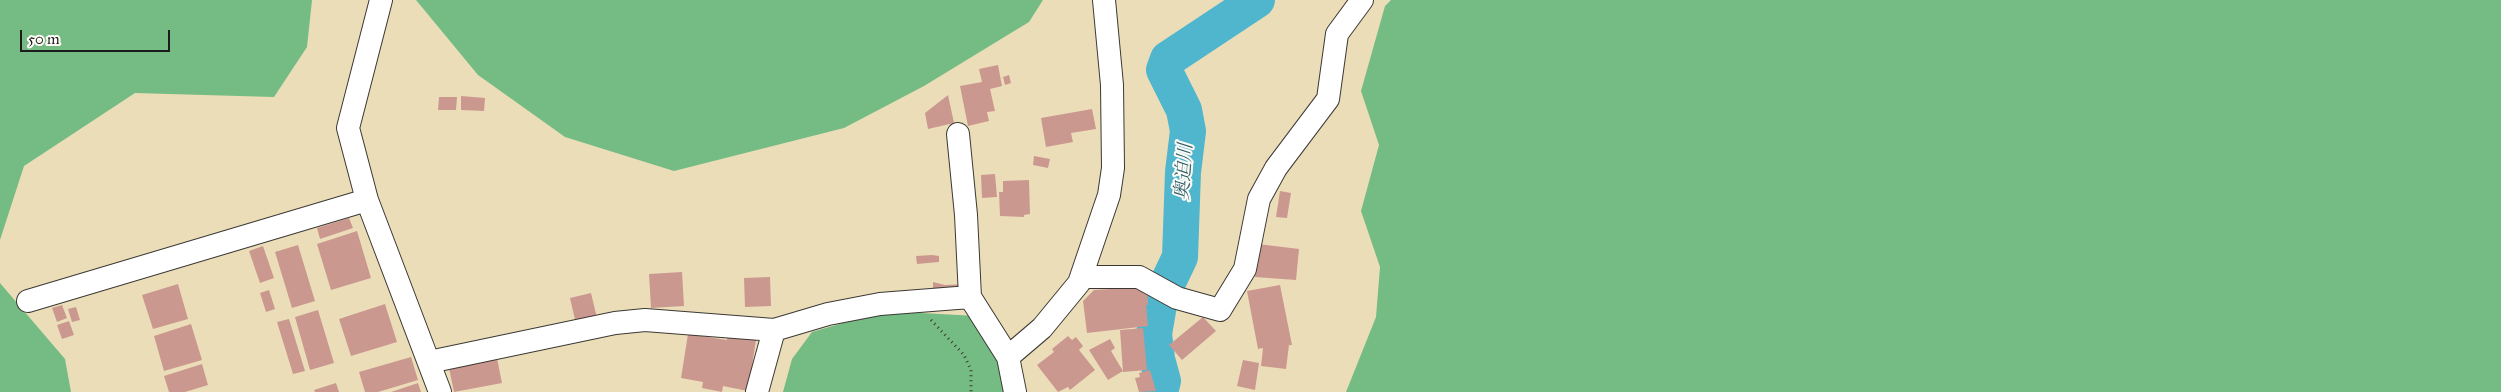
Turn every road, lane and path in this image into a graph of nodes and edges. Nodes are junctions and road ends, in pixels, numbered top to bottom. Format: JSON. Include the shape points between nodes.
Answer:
{"nodes":[{"id":1,"x":381,"y":0,"type":"edge"},
{"id":2,"x":1104,"y":0,"type":"edge"},
{"id":3,"x":1362,"y":0,"type":"edge"},
{"id":4,"x":958,"y":134,"type":"dead end"},
{"id":5,"x":366,"y":200,"type":"junction"},
{"id":6,"x":1082,"y":277,"type":"junction"},
{"id":7,"x":970,"y":297,"type":"junction"},
{"id":8,"x":28,"y":301,"type":"dead end"},
{"id":9,"x":907,"y":301,"type":"junction"},
{"id":10,"x":774,"y":330,"type":"junction"},
{"id":11,"x":1008,"y":357,"type":"junction"},
{"id":12,"x":429,"y":362,"type":"junction"},
{"id":13,"x":440,"y":392,"type":"edge"},
{"id":14,"x":757,"y":392,"type":"edge"},
{"id":15,"x":971,"y":392,"type":"edge"},
{"id":16,"x":1015,"y":392,"type":"edge"}],
"edges":[{"from":1,"to":5,"type":"street","via":[[348,128]]},
{"from":2,"to":6,"type":"street","via":[[1112,84],[1113,168],[1109,195]]},
{"from":3,"to":6,"type":"street","via":[[1337,34],[1328,99],[1276,168],[1259,199],[1246,269],[1220,310],[1177,298],[1139,277]]},
{"from":4,"to":7,"type":"street"},
{"from":5,"to":8,"type":"street"},
{"from":5,"to":12,"type":"street"},
{"from":6,"to":11,"type":"street","via":[[1042,328]]},
{"from":7,"to":9,"type":"street"},
{"from":7,"to":11,"type":"street"},
{"from":9,"to":10,"type":"street","via":[[828,314]]},
{"from":9,"to":15,"type":"path","via":[[940,328],[964,355],[971,370]]},
{"from":10,"to":12,"type":"street","via":[[645,320],[615,323]]},
{"from":10,"to":14,"type":"street"},
{"from":11,"to":16,"type":"street"},
{"from":12,"to":13,"type":"street"}]}
